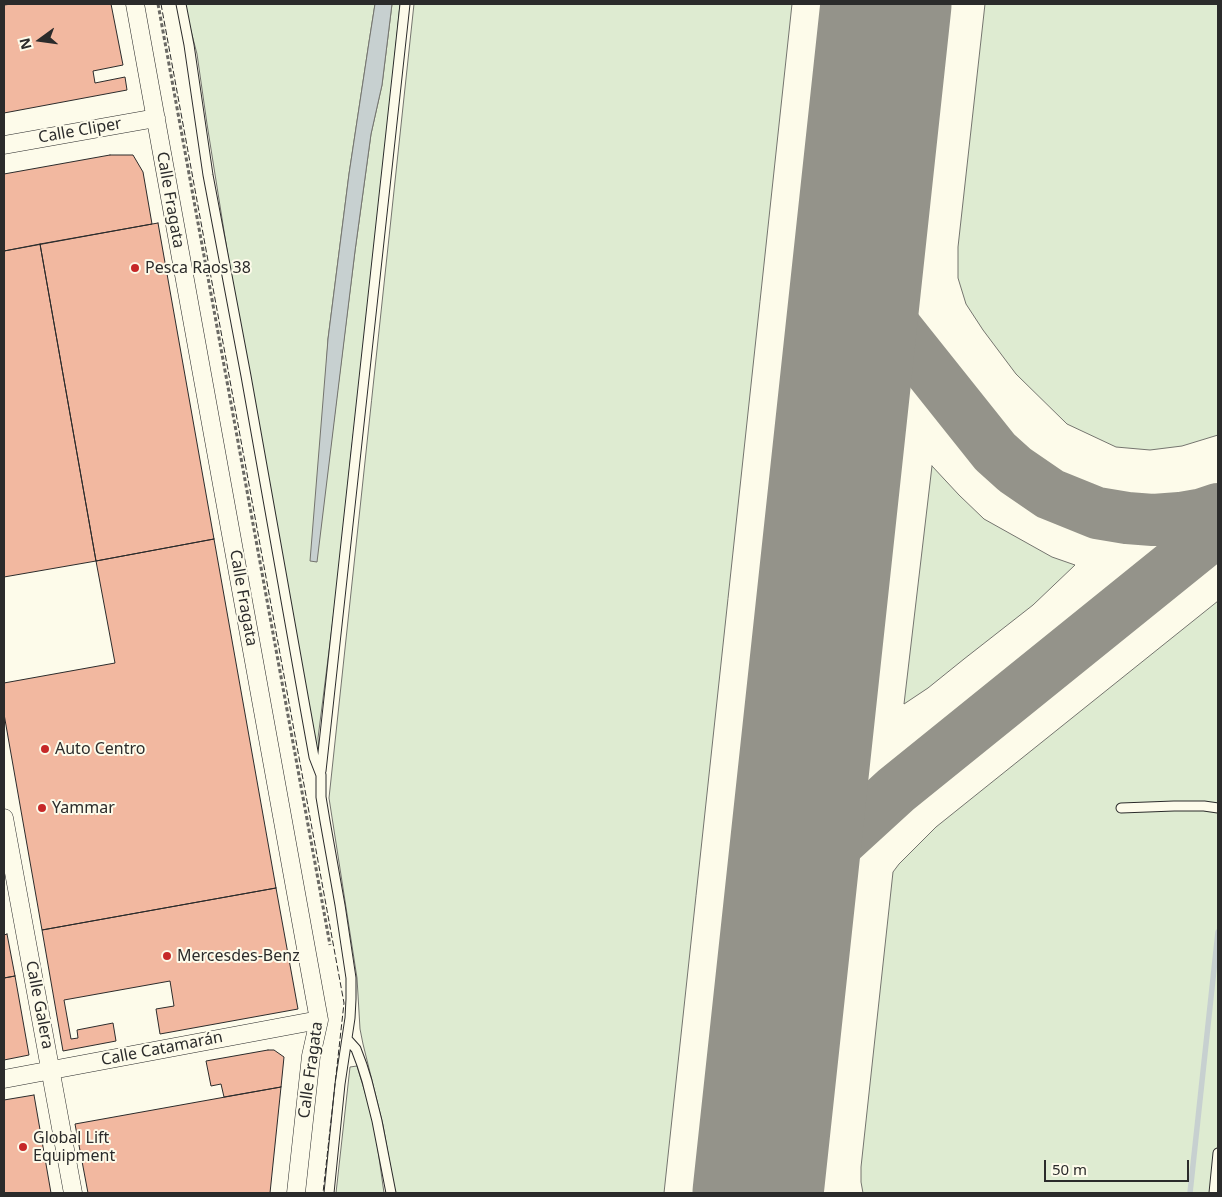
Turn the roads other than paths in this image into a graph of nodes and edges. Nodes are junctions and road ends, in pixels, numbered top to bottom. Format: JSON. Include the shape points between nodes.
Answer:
{"nodes":[{"id":1,"x":135,"y":4,"type":"edge"},
{"id":2,"x":181,"y":4,"type":"edge"},
{"id":3,"x":405,"y":4,"type":"edge"},
{"id":4,"x":156,"y":118,"type":"junction"},
{"id":5,"x":4,"y":145,"type":"edge"},
{"id":6,"x":321,"y":775,"type":"junction"},
{"id":7,"x":1121,"y":808,"type":"dead end"},
{"id":8,"x":1218,"y":808,"type":"edge"},
{"id":9,"x":4,"y":818,"type":"edge"},
{"id":10,"x":319,"y":1020,"type":"junction"},
{"id":11,"x":347,"y":1039,"type":"junction"},
{"id":12,"x":51,"y":1070,"type":"junction"},
{"id":13,"x":4,"y":1079,"type":"edge"},
{"id":14,"x":1218,"y":1153,"type":"edge"},
{"id":15,"x":73,"y":1193,"type":"edge"},
{"id":16,"x":296,"y":1193,"type":"edge"},
{"id":17,"x":329,"y":1193,"type":"edge"},
{"id":18,"x":391,"y":1193,"type":"edge"},
{"id":19,"x":1214,"y":1193,"type":"edge"}],
"edges":[{"from":1,"to":4,"type":"street","name":"Calle Fragata"},
{"from":2,"to":6,"type":"lane","via":[[208,175],[314,757]]},
{"from":3,"to":6,"type":"lane"},
{"from":4,"to":5,"type":"street","name":"Calle Cliper"},
{"from":4,"to":10,"type":"street","name":"Calle Fragata"},
{"from":6,"to":11,"type":"lane","via":[[321,797],[351,978]]},
{"from":7,"to":8,"type":"lane"},
{"from":9,"to":12,"type":"street","name":"Calle Galera"},
{"from":10,"to":12,"type":"street","name":"Calle Catamarán"},
{"from":10,"to":16,"type":"street","name":"Calle Fragata","via":[[311,1056]]},
{"from":11,"to":17,"type":"lane"},
{"from":11,"to":18,"type":"lane","via":[[360,1057],[373,1100]]},
{"from":12,"to":13,"type":"street","name":"Calle Catamarán"},
{"from":12,"to":15,"type":"street","name":"Calle Galera"},
{"from":14,"to":19,"type":"lane"}]}
